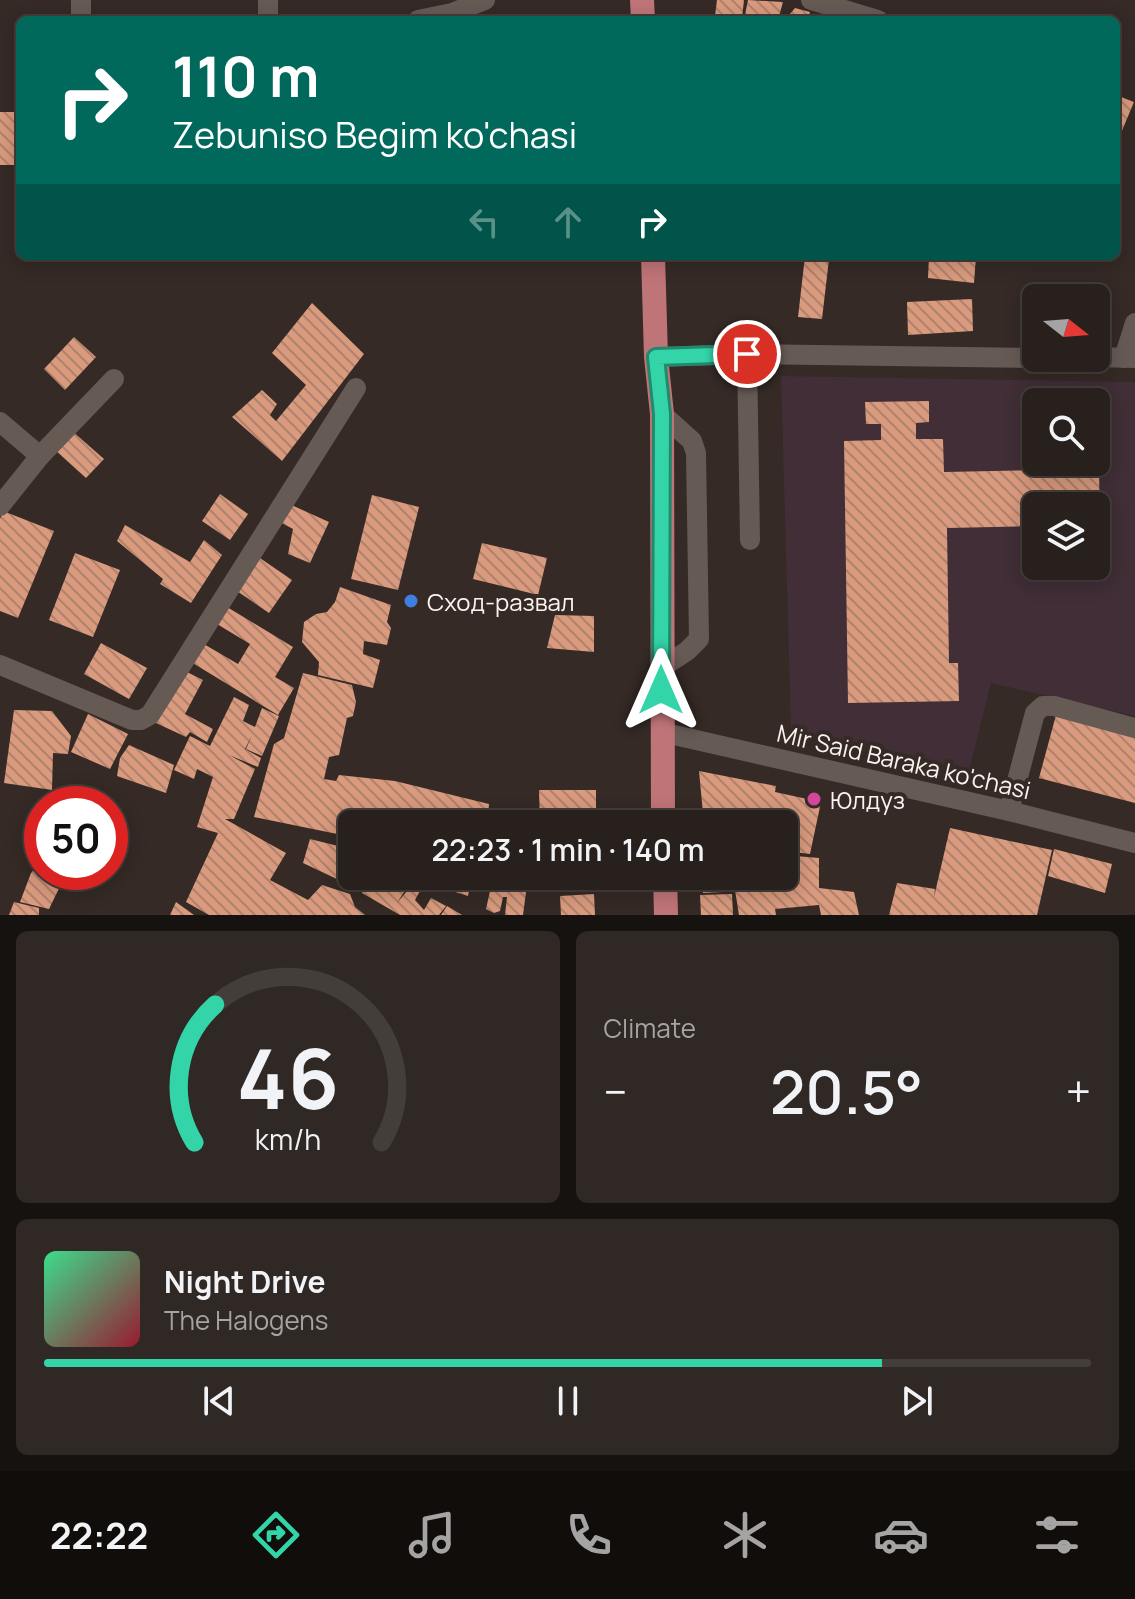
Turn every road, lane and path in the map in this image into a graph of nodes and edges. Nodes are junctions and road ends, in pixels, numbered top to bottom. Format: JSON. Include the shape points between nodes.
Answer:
{"nodes":[{"id":1,"x":485,"y":0,"type":"edge"},
{"id":2,"x":811,"y":0,"type":"edge"},
{"id":3,"x":437,"y":16,"type":"edge"},
{"id":4,"x":865,"y":16,"type":"edge"},
{"id":5,"x":653,"y":260,"type":"edge"},
{"id":6,"x":1135,"y":323,"type":"edge"},
{"id":7,"x":747,"y":354,"type":"junction"},
{"id":8,"x":656,"y":357,"type":"junction"},
{"id":9,"x":1110,"y":357,"type":"edge"},
{"id":10,"x":1022,"y":358,"type":"edge"},
{"id":11,"x":1130,"y":358,"type":"edge"},
{"id":12,"x":114,"y":379,"type":"dead end"},
{"id":13,"x":356,"y":388,"type":"dead end"},
{"id":14,"x":662,"y":414,"type":"junction"},
{"id":15,"x":0,"y":422,"type":"edge"},
{"id":16,"x":40,"y":456,"type":"junction"},
{"id":17,"x":0,"y":506,"type":"edge"},
{"id":18,"x":750,"y":540,"type":"dead end"},
{"id":19,"x":0,"y":665,"type":"edge"},
{"id":20,"x":661,"y":668,"type":"junction"},
{"id":21,"x":1135,"y":728,"type":"edge"},
{"id":22,"x":661,"y":732,"type":"junction"},
{"id":23,"x":663,"y":810,"type":"edge"},
{"id":24,"x":1009,"y":811,"type":"junction"},
{"id":25,"x":1135,"y":843,"type":"edge"},
{"id":26,"x":665,"y":890,"type":"edge"},
{"id":27,"x":666,"y":915,"type":"edge"}],
"edges":[{"from":1,"to":3,"type":"street"},
{"from":2,"to":4,"type":"street"},
{"from":5,"to":8,"type":"main road"},
{"from":6,"to":11,"type":"street"},
{"from":7,"to":8,"type":"street"},
{"from":7,"to":10,"type":"street"},
{"from":7,"to":18,"type":"street"},
{"from":8,"to":14,"type":"main road"},
{"from":9,"to":11,"type":"street"},
{"from":12,"to":16,"type":"street"},
{"from":13,"to":19,"type":"street","via":[[150,715],[132,720]]},
{"from":14,"to":20,"type":"main road"},
{"from":14,"to":20,"type":"street","via":[[692,441],[696,453],[699,639]]},
{"from":15,"to":16,"type":"street"},
{"from":16,"to":17,"type":"street"},
{"from":20,"to":22,"type":"main road"},
{"from":21,"to":24,"type":"street","via":[[1043,706],[1035,713]]},
{"from":22,"to":23,"type":"main road"},
{"from":22,"to":24,"type":"street","name":"Mir Said Baraka ko'chasi"},
{"from":24,"to":25,"type":"street","name":"Mir Said Baraka ko'chasi"},
{"from":26,"to":27,"type":"main road"}]}
